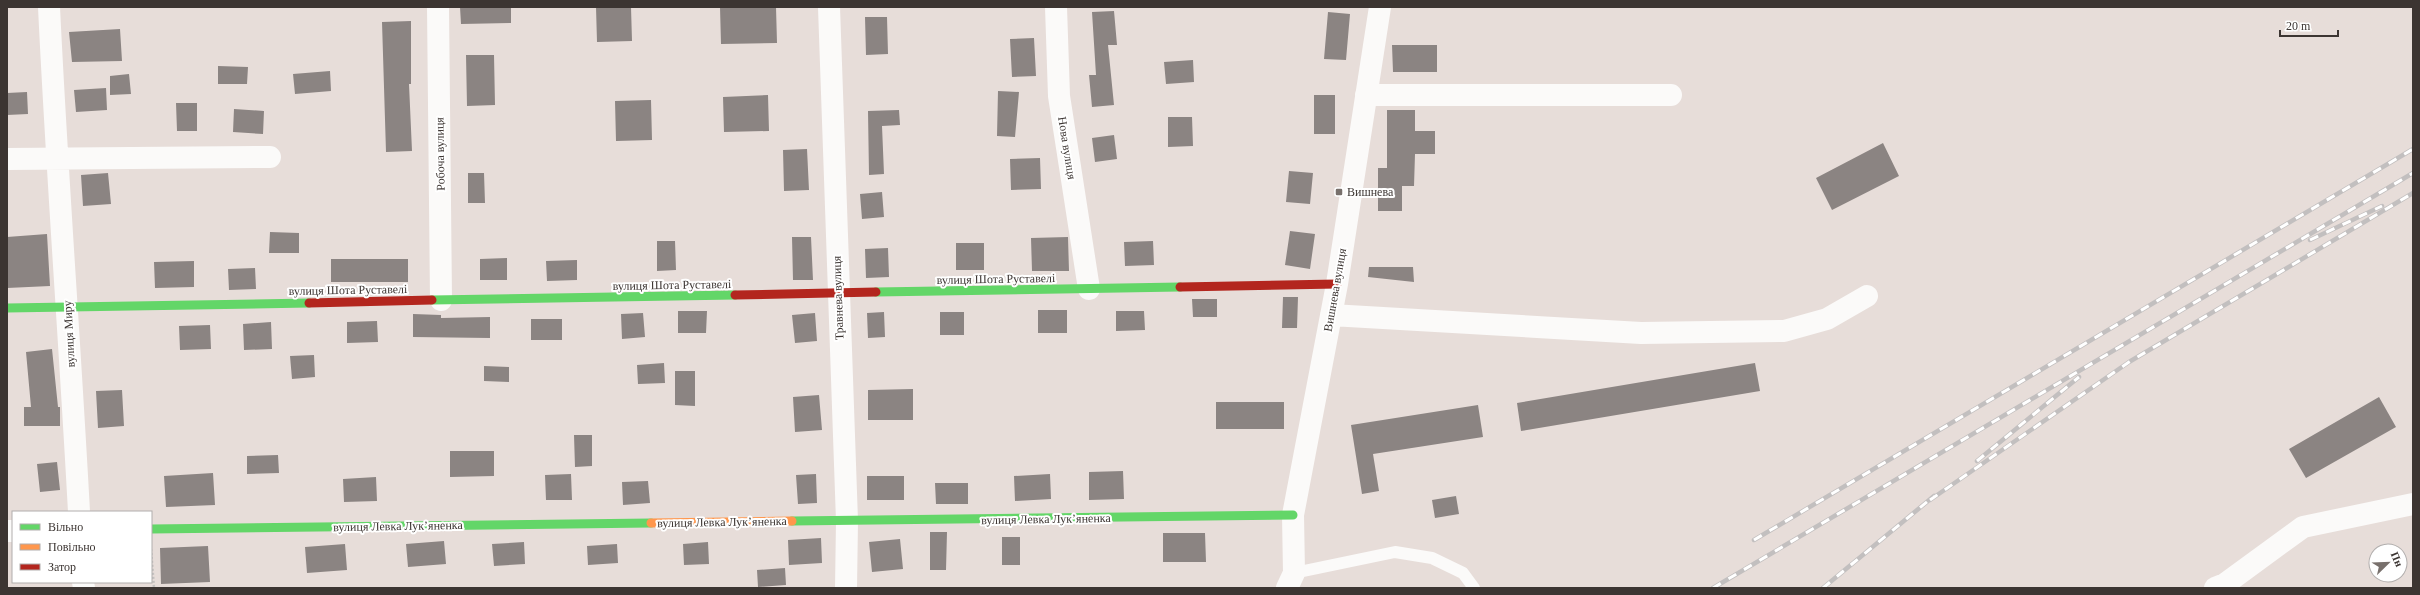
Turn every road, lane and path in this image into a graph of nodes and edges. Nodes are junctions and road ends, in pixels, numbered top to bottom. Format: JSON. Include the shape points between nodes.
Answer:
{"nodes":[{"id":1,"x":49,"y":7,"type":"edge"},
{"id":2,"x":438,"y":7,"type":"edge"},
{"id":3,"x":829,"y":7,"type":"edge"},
{"id":4,"x":1056,"y":7,"type":"edge"},
{"id":5,"x":1380,"y":7,"type":"edge"},
{"id":6,"x":1366,"y":95,"type":"junction"},
{"id":7,"x":1671,"y":95,"type":"dead end"},
{"id":8,"x":56,"y":157,"type":"junction"},
{"id":9,"x":270,"y":157,"type":"dead end"},
{"id":10,"x":7,"y":159,"type":"edge"},
{"id":11,"x":1337,"y":284,"type":"junction"},
{"id":12,"x":1089,"y":289,"type":"junction"},
{"id":13,"x":838,"y":295,"type":"junction"},
{"id":14,"x":1867,"y":296,"type":"dead end"},
{"id":15,"x":442,"y":300,"type":"junction"},
{"id":16,"x":68,"y":307,"type":"junction"},
{"id":17,"x":7,"y":308,"type":"edge"},
{"id":18,"x":1331,"y":315,"type":"junction"},
{"id":19,"x":2413,"y":504,"type":"edge"},
{"id":20,"x":79,"y":511,"type":"edge"},
{"id":21,"x":1293,"y":515,"type":"junction"},
{"id":22,"x":847,"y":521,"type":"junction"},
{"id":23,"x":152,"y":529,"type":"edge"},
{"id":24,"x":152,"y":562,"type":"edge"},
{"id":25,"x":1291,"y":580,"type":"edge"},
{"id":26,"x":154,"y":588,"type":"edge"},
{"id":27,"x":846,"y":588,"type":"edge"},
{"id":28,"x":1474,"y":588,"type":"edge"},
{"id":29,"x":2215,"y":588,"type":"edge"}],
"edges":[{"from":1,"to":8,"type":"street","name":"вулиця Миру"},
{"from":2,"to":15,"type":"street","name":"Робоча вулиця"},
{"from":3,"to":13,"type":"street","name":"Травнева вулиця"},
{"from":4,"to":12,"type":"street","name":"Нова вулиця","via":[[1059,96]]},
{"from":5,"to":6,"type":"street","name":"Вишнева вулиця"},
{"from":6,"to":7,"type":"street"},
{"from":6,"to":11,"type":"street","name":"Вишнева вулиця"},
{"from":8,"to":9,"type":"street"},
{"from":8,"to":10,"type":"street"},
{"from":8,"to":16,"type":"street","name":"вулиця Миру"},
{"from":11,"to":12,"type":"street","name":"вулиця Шота Руставелі"},
{"from":11,"to":18,"type":"street","name":"Вишнева вулиця"},
{"from":12,"to":13,"type":"street","name":"вулиця Шота Руставелі"},
{"from":13,"to":15,"type":"street","name":"вулиця Шота Руставелі"},
{"from":13,"to":22,"type":"street","name":"Травнева вулиця"},
{"from":14,"to":18,"type":"street","via":[[1827,319],[1784,331],[1641,333]]},
{"from":15,"to":16,"type":"street","name":"вулиця Шота Руставелі"},
{"from":16,"to":17,"type":"street","name":"вулиця Шота Руставелі"},
{"from":16,"to":20,"type":"street","name":"вулиця Миру"},
{"from":18,"to":21,"type":"street","name":"Вишнева вулиця"},
{"from":19,"to":29,"type":"street","via":[[2303,526],[2225,584]]},
{"from":21,"to":22,"type":"street","name":"вулиця Левка Лукʼяненка"},
{"from":21,"to":25,"type":"street","name":"Вишнева вулиця"},
{"from":22,"to":23,"type":"street","name":"вулиця Левка Лукʼяненка"},
{"from":22,"to":27,"type":"street","name":"Травнева вулиця"},
{"from":24,"to":26,"type":"path"},
{"from":25,"to":28,"type":"lane","via":[[1395,552],[1432,558],[1463,573]]}]}
